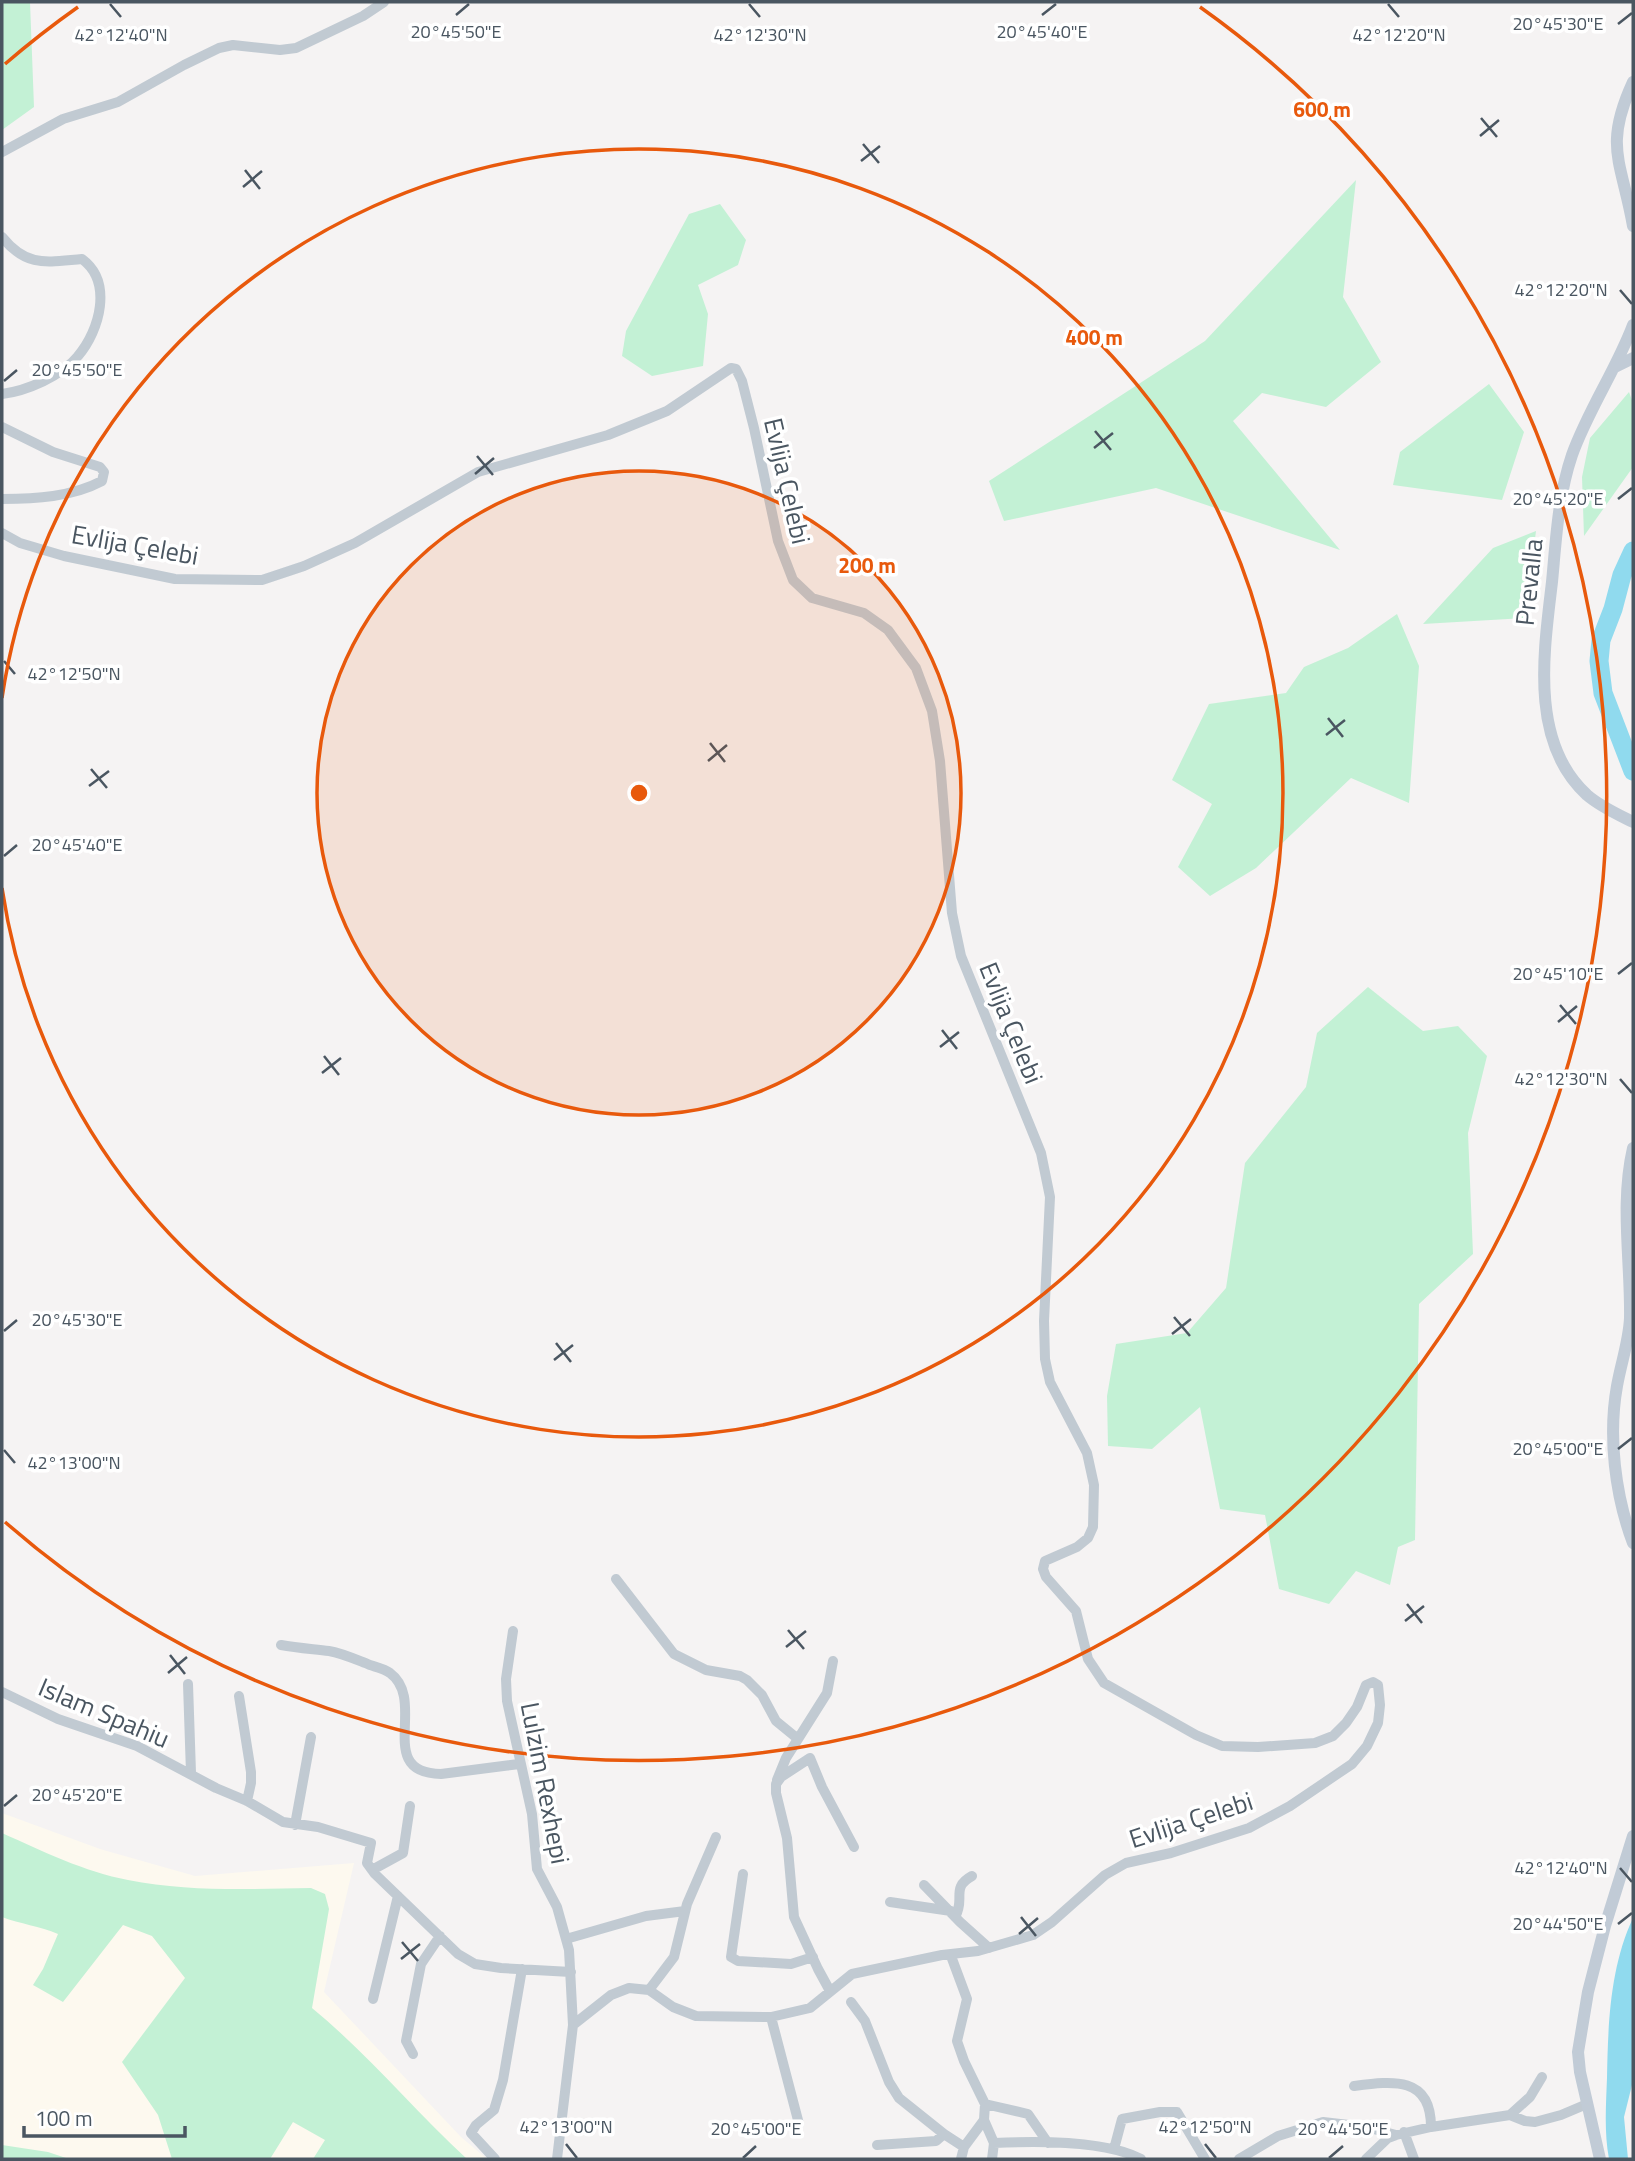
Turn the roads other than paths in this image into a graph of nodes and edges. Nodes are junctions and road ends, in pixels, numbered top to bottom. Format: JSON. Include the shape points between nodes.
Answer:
{"nodes":[{"id":1,"x":384,"y":2,"type":"edge"},
{"id":2,"x":1633,"y":82,"type":"edge"},
{"id":3,"x":2,"y":152,"type":"edge"},
{"id":4,"x":1633,"y":226,"type":"edge"},
{"id":5,"x":2,"y":237,"type":"edge"},
{"id":6,"x":1633,"y":325,"type":"edge"},
{"id":7,"x":1633,"y":358,"type":"edge"},
{"id":8,"x":1615,"y":367,"type":"junction"},
{"id":9,"x":2,"y":394,"type":"edge"},
{"id":10,"x":2,"y":427,"type":"edge"},
{"id":11,"x":2,"y":499,"type":"edge"},
{"id":12,"x":2,"y":533,"type":"edge"},
{"id":13,"x":1633,"y":822,"type":"edge"},
{"id":14,"x":1633,"y":1148,"type":"edge"},
{"id":15,"x":1633,"y":1542,"type":"edge"},
{"id":16,"x":616,"y":1579,"type":"dead end"},
{"id":17,"x":513,"y":1631,"type":"dead end"},
{"id":18,"x":281,"y":1646,"type":"dead end"},
{"id":19,"x":834,"y":1661,"type":"dead end"},
{"id":20,"x":188,"y":1684,"type":"dead end"},
{"id":21,"x":2,"y":1692,"type":"edge"},
{"id":22,"x":239,"y":1696,"type":"dead end"},
{"id":23,"x":311,"y":1737,"type":"dead end"},
{"id":24,"x":797,"y":1739,"type":"junction"},
{"id":25,"x":519,"y":1764,"type":"junction"},
{"id":26,"x":191,"y":1773,"type":"junction"},
{"id":27,"x":776,"y":1784,"type":"junction"},
{"id":28,"x":247,"y":1801,"type":"junction"},
{"id":29,"x":410,"y":1806,"type":"dead end"},
{"id":30,"x":295,"y":1825,"type":"junction"},
{"id":31,"x":1633,"y":1836,"type":"edge"},
{"id":32,"x":716,"y":1837,"type":"dead end"},
{"id":33,"x":854,"y":1847,"type":"dead end"},
{"id":34,"x":372,"y":1870,"type":"junction"},
{"id":35,"x":743,"y":1874,"type":"dead end"},
{"id":36,"x":972,"y":1876,"type":"dead end"},
{"id":37,"x":924,"y":1885,"type":"dead end"},
{"id":38,"x":398,"y":1896,"type":"junction"},
{"id":39,"x":890,"y":1902,"type":"dead end"},
{"id":40,"x":685,"y":1911,"type":"junction"},
{"id":41,"x":953,"y":1914,"type":"junction"},
{"id":42,"x":440,"y":1937,"type":"junction"},
{"id":43,"x":566,"y":1938,"type":"junction"},
{"id":44,"x":989,"y":1948,"type":"junction"},
{"id":45,"x":951,"y":1956,"type":"junction"},
{"id":46,"x":813,"y":1957,"type":"junction"},
{"id":47,"x":522,"y":1969,"type":"junction"},
{"id":48,"x":571,"y":1972,"type":"junction"},
{"id":49,"x":649,"y":1990,"type":"junction"},
{"id":50,"x":830,"y":1991,"type":"junction"},
{"id":51,"x":373,"y":1999,"type":"dead end"},
{"id":52,"x":851,"y":2002,"type":"dead end"},
{"id":53,"x":771,"y":2017,"type":"junction"},
{"id":54,"x":573,"y":2025,"type":"junction"},
{"id":55,"x":413,"y":2054,"type":"dead end"},
{"id":56,"x":1542,"y":2077,"type":"dead end"},
{"id":57,"x":1354,"y":2086,"type":"dead end"},
{"id":58,"x":985,"y":2104,"type":"junction"},
{"id":59,"x":1587,"y":2104,"type":"junction"},
{"id":60,"x":1510,"y":2115,"type":"junction"},
{"id":61,"x":984,"y":2120,"type":"junction"},
{"id":62,"x":799,"y":2124,"type":"dead end"},
{"id":63,"x":1431,"y":2127,"type":"junction"},
{"id":64,"x":944,"y":2134,"type":"junction"},
{"id":65,"x":1400,"y":2134,"type":"junction"},
{"id":66,"x":994,"y":2143,"type":"junction"},
{"id":67,"x":1053,"y":2143,"type":"junction"},
{"id":68,"x":877,"y":2146,"type":"dead end"},
{"id":69,"x":964,"y":2147,"type":"junction"},
{"id":70,"x":1114,"y":2149,"type":"junction"},
{"id":71,"x":495,"y":2159,"type":"edge"},
{"id":72,"x":557,"y":2159,"type":"edge"},
{"id":73,"x":961,"y":2159,"type":"edge"},
{"id":74,"x":992,"y":2159,"type":"edge"},
{"id":75,"x":1142,"y":2159,"type":"edge"},
{"id":76,"x":1205,"y":2159,"type":"edge"},
{"id":77,"x":1239,"y":2159,"type":"edge"},
{"id":78,"x":1366,"y":2159,"type":"edge"},
{"id":79,"x":1414,"y":2159,"type":"edge"},
{"id":80,"x":1600,"y":2159,"type":"edge"}],
"edges":[{"from":1,"to":3,"type":"street","via":[[296,48],[219,48],[118,102],[63,119]]},
{"from":2,"to":4,"type":"main road","via":[[1619,113],[1616,154]]},
{"from":5,"to":9,"type":"street","via":[[22,256],[37,262],[82,259],[97,275],[102,300],[96,324],[78,357],[56,374]]},
{"from":6,"to":8,"type":"main road","name":"Prevalla"},
{"from":7,"to":8,"type":"main road"},
{"from":8,"to":13,"type":"main road","name":"Prevalla","via":[[1579,437],[1565,481],[1549,602],[1544,685],[1557,751],[1572,778],[1587,795]]},
{"from":10,"to":11,"type":"street","name":"Evlija Çelebi","via":[[52,452],[100,467],[104,478],[92,487],[51,496]]},
{"from":12,"to":44,"type":"street","name":"Evlija Çelebi","via":[[64,556],[175,579],[262,580],[355,543],[478,472],[618,431],[674,407],[731,368],[739,373],[778,541],[793,580],[812,598],[864,613],[888,630],[916,668],[932,711],[952,913],[961,956],[1041,1153],[1050,1198],[1045,1359],[1050,1382],[1087,1453],[1094,1485],[1093,1527],[1088,1538],[1045,1561],[1046,1577],[1076,1611],[1083,1647],[1104,1683],[1222,1746],[1315,1743],[1333,1736],[1346,1723],[1366,1685],[1373,1682],[1380,1691],[1378,1723],[1367,1746],[1326,1783],[1249,1828],[1126,1863],[1033,1935]]},
{"from":14,"to":15,"type":"main road","via":[[1626,1220],[1630,1323],[1616,1387],[1612,1442]]},
{"from":16,"to":24,"type":"street","via":[[674,1654],[706,1670],[747,1679],[776,1721]]},
{"from":17,"to":25,"type":"street","name":"Lulzim Rexhepi","via":[[506,1694]]},
{"from":18,"to":25,"type":"street","via":[[330,1651],[390,1673],[401,1688],[407,1724],[403,1747],[415,1768],[441,1774]]},
{"from":19,"to":24,"type":"street","via":[[827,1693]]},
{"from":20,"to":26,"type":"street","name":"Islam Spahiu"},
{"from":21,"to":26,"type":"street","name":"Islam Spahiu","via":[[58,1719],[137,1746]]},
{"from":22,"to":28,"type":"street","via":[[251,1772]]},
{"from":23,"to":30,"type":"street"},
{"from":24,"to":27,"type":"street"},
{"from":25,"to":43,"type":"street","name":"Lulzim Rexhepi","via":[[537,1869],[557,1907]]},
{"from":26,"to":28,"type":"street","name":"Islam Spahiu"},
{"from":27,"to":33,"type":"street","via":[[810,1758]]},
{"from":27,"to":46,"type":"street","via":[[791,1868],[794,1917]]},
{"from":28,"to":30,"type":"street","name":"Islam Spahiu"},
{"from":29,"to":34,"type":"street","via":[[403,1853]]},
{"from":30,"to":34,"type":"street","name":"Islam Spahiu","via":[[372,1843],[367,1857]]},
{"from":31,"to":59,"type":"main road","via":[[1605,1926],[1580,2034],[1580,2072]]},
{"from":32,"to":40,"type":"street"},
{"from":34,"to":38,"type":"street"},
{"from":35,"to":46,"type":"street","via":[[732,1957],[791,1964]]},
{"from":36,"to":41,"type":"street","via":[[959,1888],[961,1909]]},
{"from":37,"to":41,"type":"street"},
{"from":38,"to":42,"type":"street"},
{"from":38,"to":51,"type":"street"},
{"from":39,"to":41,"type":"street"},
{"from":40,"to":43,"type":"street","via":[[646,1916]]},
{"from":40,"to":49,"type":"street","via":[[674,1957]]},
{"from":41,"to":44,"type":"street"},
{"from":42,"to":47,"type":"street","via":[[475,1964]]},
{"from":42,"to":55,"type":"street","via":[[421,1964],[407,2041]]},
{"from":43,"to":48,"type":"street","name":"Lulzim Rexhepi"},
{"from":44,"to":45,"type":"street","name":"Evlija Çelebi"},
{"from":45,"to":50,"type":"street","name":"Evlija Çelebi","via":[[852,1974]]},
{"from":45,"to":58,"type":"street","via":[[967,1998],[957,2041]]},
{"from":46,"to":50,"type":"street"},
{"from":47,"to":48,"type":"street"},
{"from":47,"to":71,"type":"street","via":[[494,2110],[471,2133]]},
{"from":48,"to":54,"type":"street","name":"Lulzim Rexhepi"},
{"from":49,"to":53,"type":"street","name":"Evlija Çelebi","via":[[696,2016]]},
{"from":49,"to":54,"type":"street","via":[[629,1988],[611,1995]]},
{"from":50,"to":53,"type":"street","name":"Evlija Çelebi","via":[[810,2008]]},
{"from":52,"to":64,"type":"street","via":[[865,2021],[899,2098]]},
{"from":53,"to":62,"type":"street"},
{"from":54,"to":72,"type":"street","name":"Lulzim Rexhepi"},
{"from":56,"to":60,"type":"street","via":[[1530,2097]]},
{"from":57,"to":63,"type":"street","via":[[1402,2083],[1416,2088],[1427,2100]]},
{"from":58,"to":61,"type":"street"},
{"from":58,"to":67,"type":"street","via":[[1028,2113]]},
{"from":59,"to":60,"type":"street","via":[[1535,2122]]},
{"from":59,"to":80,"type":"main road"},
{"from":60,"to":63,"type":"street"},
{"from":61,"to":66,"type":"street"},
{"from":61,"to":69,"type":"street"},
{"from":63,"to":65,"type":"street"},
{"from":64,"to":68,"type":"street","via":[[936,2141]]},
{"from":64,"to":69,"type":"street"},
{"from":65,"to":77,"type":"street","via":[[1323,2122],[1278,2136]]},
{"from":65,"to":78,"type":"street"},
{"from":65,"to":79,"type":"street"},
{"from":66,"to":67,"type":"street"},
{"from":66,"to":74,"type":"street"},
{"from":67,"to":70,"type":"street"},
{"from":69,"to":73,"type":"street"},
{"from":70,"to":75,"type":"street"},
{"from":70,"to":76,"type":"street","via":[[1122,2119],[1177,2112]]}]}
